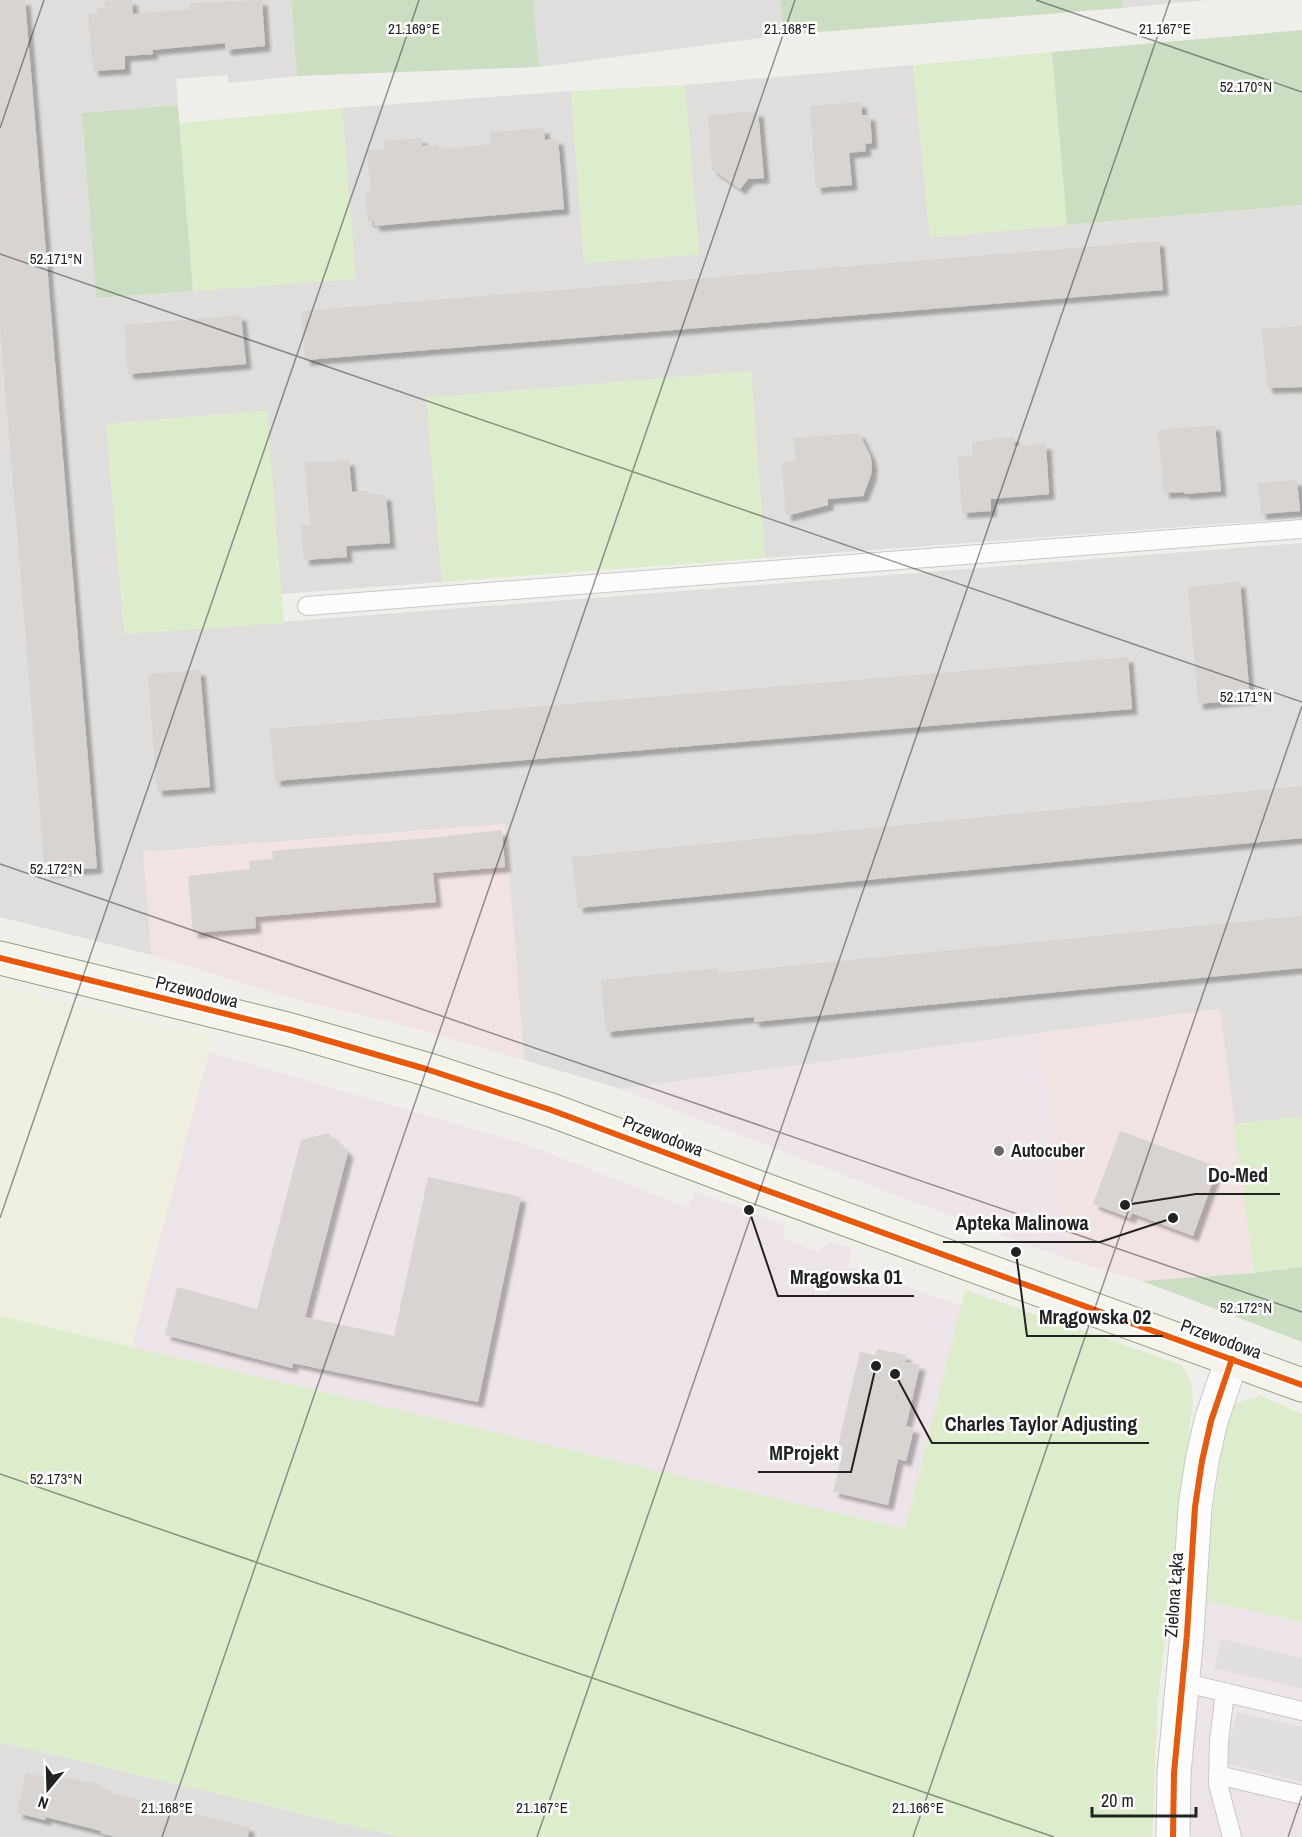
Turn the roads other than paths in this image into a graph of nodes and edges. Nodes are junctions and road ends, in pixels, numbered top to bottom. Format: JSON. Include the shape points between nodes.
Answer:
{"nodes":[{"id":1,"x":1302,"y":529,"type":"edge"},
{"id":2,"x":307,"y":606,"type":"dead end"},
{"id":3,"x":0,"y":958,"type":"edge"},
{"id":4,"x":1232,"y":1359,"type":"junction"},
{"id":5,"x":1302,"y":1385,"type":"edge"},
{"id":6,"x":1182,"y":1682,"type":"junction"},
{"id":7,"x":1224,"y":1692,"type":"junction"},
{"id":8,"x":1302,"y":1711,"type":"edge"},
{"id":9,"x":1218,"y":1775,"type":"junction"},
{"id":10,"x":1302,"y":1795,"type":"edge"},
{"id":11,"x":1173,"y":1837,"type":"edge"},
{"id":12,"x":1232,"y":1837,"type":"edge"}],
"edges":[{"from":1,"to":2,"type":"lane"},
{"from":3,"to":4,"type":"street","name":"Przewodowa","via":[[291,1030],[426,1069],[551,1110]]},
{"from":4,"to":5,"type":"street","name":"Przewodowa"},
{"from":4,"to":6,"type":"street","name":"Zielona Łąka","via":[[1202,1461]]},
{"from":6,"to":7,"type":"lane"},
{"from":6,"to":11,"type":"street","name":"Zielona Łąka"},
{"from":7,"to":8,"type":"lane"},
{"from":7,"to":9,"type":"lane"},
{"from":9,"to":10,"type":"lane"},
{"from":9,"to":12,"type":"lane"}]}
